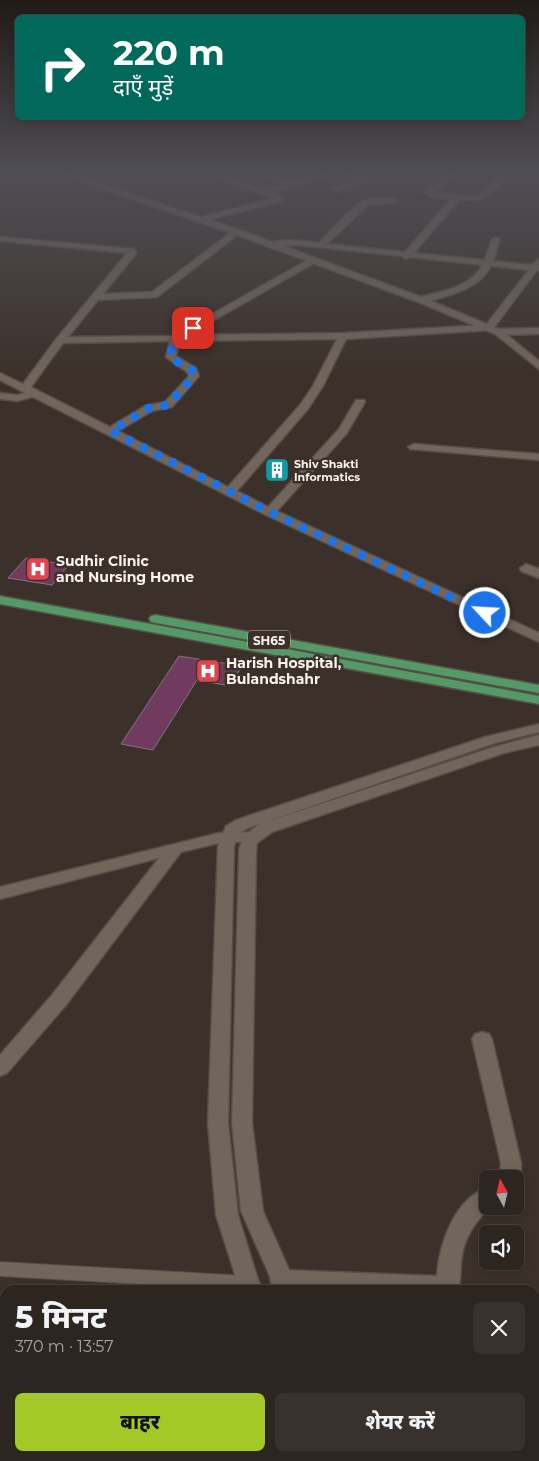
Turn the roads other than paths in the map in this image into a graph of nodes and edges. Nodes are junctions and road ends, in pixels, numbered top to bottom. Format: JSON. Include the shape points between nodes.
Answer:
{"nodes":[{"id":1,"x":2,"y":239,"type":"edge"},
{"id":2,"x":228,"y":239,"type":"edge"},
{"id":3,"x":256,"y":239,"type":"edge"},
{"id":4,"x":327,"y":239,"type":"edge"},
{"id":5,"x":420,"y":239,"type":"edge"},
{"id":6,"x":496,"y":239,"type":"dead end"},
{"id":7,"x":271,"y":245,"type":"junction"},
{"id":8,"x":320,"y":246,"type":"junction"},
{"id":9,"x":406,"y":256,"type":"junction"},
{"id":10,"x":312,"y":260,"type":"junction"},
{"id":11,"x":487,"y":263,"type":"junction"},
{"id":12,"x":538,"y":266,"type":"edge"},
{"id":13,"x":96,"y":297,"type":"junction"},
{"id":14,"x":421,"y":300,"type":"junction"},
{"id":15,"x":493,"y":330,"type":"junction"},
{"id":16,"x":539,"y":331,"type":"edge"},
{"id":17,"x":343,"y":336,"type":"junction"},
{"id":18,"x":176,"y":338,"type":"junction"},
{"id":19,"x":60,"y":340,"type":"junction"},
{"id":20,"x":539,"y":366,"type":"edge"},
{"id":21,"x":0,"y":376,"type":"edge"},
{"id":22,"x":30,"y":390,"type":"junction"},
{"id":23,"x":0,"y":396,"type":"edge"},
{"id":24,"x":360,"y":402,"type":"dead end"},
{"id":25,"x":111,"y":431,"type":"junction"},
{"id":26,"x":414,"y":447,"type":"dead end"},
{"id":27,"x":539,"y":457,"type":"edge"},
{"id":28,"x":230,"y":492,"type":"junction"},
{"id":29,"x":270,"y":512,"type":"junction"},
{"id":30,"x":526,"y":568,"type":"dead end"},
{"id":31,"x":539,"y":574,"type":"edge"},
{"id":32,"x":0,"y":590,"type":"edge"},
{"id":33,"x":0,"y":600,"type":"edge"},
{"id":34,"x":539,"y":638,"type":"edge"},
{"id":35,"x":539,"y":689,"type":"edge"},
{"id":36,"x":539,"y":700,"type":"edge"},
{"id":37,"x":539,"y":728,"type":"edge"},
{"id":38,"x":539,"y":740,"type":"edge"},
{"id":39,"x":229,"y":837,"type":"junction"},
{"id":40,"x":251,"y":838,"type":"junction"},
{"id":41,"x":174,"y":848,"type":"junction"},
{"id":42,"x":0,"y":893,"type":"edge"},
{"id":43,"x":482,"y":1039,"type":"dead end"},
{"id":44,"x":0,"y":1068,"type":"edge"},
{"id":45,"x":510,"y":1170,"type":"edge"},
{"id":46,"x":479,"y":1205,"type":"edge"},
{"id":47,"x":0,"y":1269,"type":"edge"},
{"id":48,"x":235,"y":1285,"type":"edge"},
{"id":49,"x":250,"y":1285,"type":"edge"},
{"id":50,"x":284,"y":1285,"type":"edge"},
{"id":51,"x":449,"y":1285,"type":"edge"}],
"edges":[{"from":1,"to":13,"type":"street","via":[[131,251]]},
{"from":2,"to":13,"type":"street","via":[[154,295]]},
{"from":3,"to":7,"type":"street"},
{"from":4,"to":8,"type":"street"},
{"from":5,"to":9,"type":"street"},
{"from":6,"to":11,"type":"street"},
{"from":7,"to":8,"type":"street"},
{"from":7,"to":10,"type":"street"},
{"from":8,"to":9,"type":"street"},
{"from":9,"to":11,"type":"street"},
{"from":10,"to":14,"type":"street"},
{"from":10,"to":18,"type":"street"},
{"from":11,"to":12,"type":"street"},
{"from":11,"to":14,"type":"street","via":[[478,279]]},
{"from":12,"to":15,"type":"street"},
{"from":13,"to":19,"type":"street"},
{"from":14,"to":15,"type":"street"},
{"from":15,"to":16,"type":"street"},
{"from":15,"to":17,"type":"street"},
{"from":15,"to":20,"type":"street"},
{"from":17,"to":18,"type":"street"},
{"from":17,"to":28,"type":"street","via":[[304,408]]},
{"from":18,"to":19,"type":"street"},
{"from":18,"to":25,"type":"street","via":[[171,357],[192,370],[194,376],[168,405],[149,408]]},
{"from":19,"to":22,"type":"street"},
{"from":21,"to":22,"type":"street"},
{"from":22,"to":23,"type":"street","via":[[17,398]]},
{"from":22,"to":25,"type":"street"},
{"from":24,"to":29,"type":"street","via":[[337,438]]},
{"from":25,"to":28,"type":"street"},
{"from":26,"to":27,"type":"street"},
{"from":28,"to":29,"type":"street"},
{"from":29,"to":34,"type":"street"},
{"from":30,"to":31,"type":"street"},
{"from":32,"to":35,"type":"main road","number":"SH65"},
{"from":33,"to":36,"type":"main road","number":"SH65"},
{"from":37,"to":39,"type":"street","via":[[490,740],[242,824],[232,830]]},
{"from":38,"to":40,"type":"street","via":[[499,750],[266,828]]},
{"from":39,"to":40,"type":"street"},
{"from":39,"to":41,"type":"street"},
{"from":39,"to":49,"type":"street","via":[[226,846],[218,1124],[227,1215]]},
{"from":40,"to":50,"type":"street","via":[[246,848],[242,1122],[252,1211]]},
{"from":41,"to":42,"type":"street"},
{"from":41,"to":44,"type":"street","via":[[59,1000]]},
{"from":43,"to":45,"type":"street"},
{"from":46,"to":51,"type":"street","via":[[462,1222],[454,1239]]},
{"from":47,"to":48,"type":"lane"}]}
